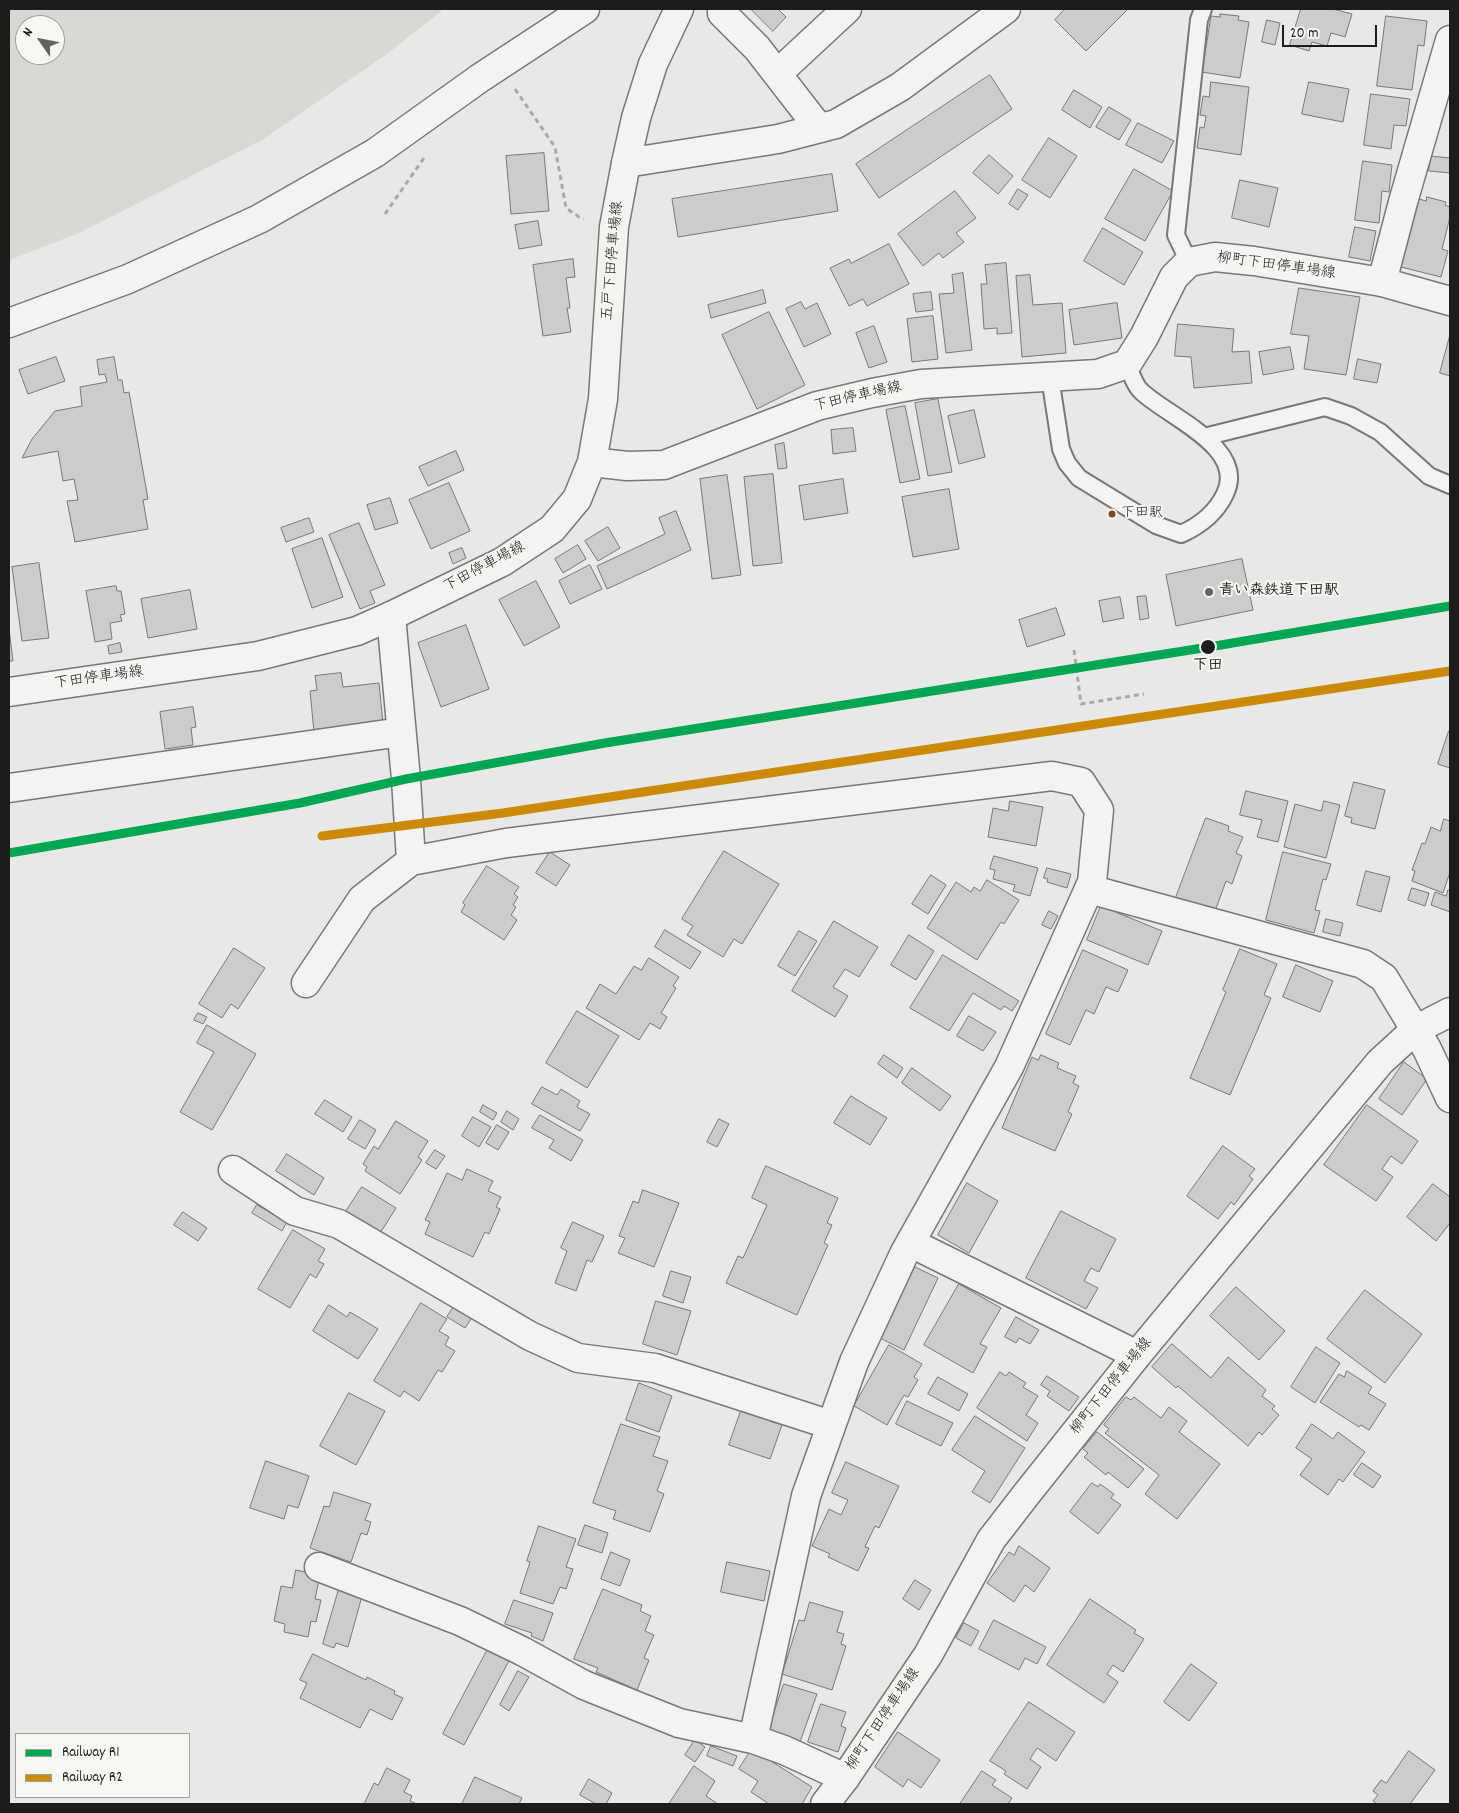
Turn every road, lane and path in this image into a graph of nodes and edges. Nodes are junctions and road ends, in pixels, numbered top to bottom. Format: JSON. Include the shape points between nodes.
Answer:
{"nodes":[{"id":1,"x":585,"y":9,"type":"edge"},
{"id":2,"x":679,"y":9,"type":"edge"},
{"id":3,"x":722,"y":9,"type":"edge"},
{"id":4,"x":847,"y":9,"type":"edge"},
{"id":5,"x":1006,"y":9,"type":"edge"},
{"id":6,"x":1203,"y":9,"type":"edge"},
{"id":7,"x":1450,"y":40,"type":"edge"},
{"id":8,"x":499,"y":66,"type":"junction"},
{"id":9,"x":777,"y":74,"type":"junction"},
{"id":10,"x":820,"y":128,"type":"junction"},
{"id":11,"x":626,"y":163,"type":"junction"},
{"id":12,"x":614,"y":227,"type":"junction"},
{"id":13,"x":1189,"y":262,"type":"junction"},
{"id":14,"x":1382,"y":282,"type":"junction"},
{"id":15,"x":1450,"y":301,"type":"edge"},
{"id":16,"x":9,"y":322,"type":"edge"},
{"id":17,"x":1127,"y":364,"type":"junction"},
{"id":18,"x":1050,"y":377,"type":"junction"},
{"id":19,"x":1204,"y":437,"type":"junction"},
{"id":20,"x":592,"y":462,"type":"junction"},
{"id":21,"x":1450,"y":485,"type":"edge"},
{"id":22,"x":391,"y":616,"type":"junction"},
{"id":23,"x":1074,"y":650,"type":"dead end"},
{"id":24,"x":9,"y":692,"type":"edge"},
{"id":25,"x":1144,"y":694,"type":"dead end"},
{"id":26,"x":401,"y":732,"type":"junction"},
{"id":27,"x":9,"y":788,"type":"edge"},
{"id":28,"x":411,"y":860,"type":"junction"},
{"id":29,"x":1089,"y":889,"type":"junction"},
{"id":30,"x":306,"y":983,"type":"dead end"},
{"id":31,"x":1450,"y":1012,"type":"edge"},
{"id":32,"x":1415,"y":1030,"type":"junction"},
{"id":33,"x":1450,"y":1098,"type":"edge"},
{"id":34,"x":233,"y":1170,"type":"dead end"},
{"id":35,"x":910,"y":1243,"type":"junction"},
{"id":36,"x":1138,"y":1355,"type":"junction"},
{"id":37,"x":831,"y":1425,"type":"junction"},
{"id":38,"x":319,"y":1566,"type":"dead end"},
{"id":39,"x":753,"y":1739,"type":"junction"},
{"id":40,"x":845,"y":1778,"type":"junction"},
{"id":41,"x":825,"y":1804,"type":"edge"}],
"edges":[{"from":1,"to":8,"type":"street"},
{"from":2,"to":11,"type":"street","name":"五戸下田停車場線","via":[[653,64]]},
{"from":3,"to":9,"type":"street","via":[[722,13],[757,48]]},
{"from":4,"to":9,"type":"street"},
{"from":5,"to":10,"type":"street","via":[[900,87],[836,124]]},
{"from":6,"to":13,"type":"lane","via":[[1199,20],[1176,235]]},
{"from":7,"to":14,"type":"street"},
{"from":8,"to":12,"type":"path","via":[[555,148],[566,208],[579,218]]},
{"from":8,"to":16,"type":"street","via":[[375,153],[259,219],[128,279]]},
{"from":9,"to":10,"type":"street"},
{"from":10,"to":11,"type":"street","via":[[778,139]]},
{"from":11,"to":12,"type":"street","name":"五戸下田停車場線"},
{"from":12,"to":20,"type":"street","name":"五戸下田停車場線","via":[[603,399]]},
{"from":13,"to":14,"type":"street","name":"柳町下田停車場線","via":[[1215,257],[1254,261]]},
{"from":13,"to":17,"type":"street","via":[[1174,277]]},
{"from":14,"to":15,"type":"street","name":"柳町下田停車場線"},
{"from":17,"to":18,"type":"street","name":"下田停車場線","via":[[1098,374]]},
{"from":17,"to":19,"type":"lane","via":[[1140,390]]},
{"from":18,"to":19,"type":"lane","via":[[1061,449],[1079,478],[1156,525],[1181,534],[1210,516],[1222,502],[1229,486],[1227,469],[1219,451]]},
{"from":18,"to":20,"type":"street","name":"下田停車場線","via":[[921,384],[882,391],[817,406],[664,465],[627,466]]},
{"from":19,"to":21,"type":"lane","via":[[1326,407],[1352,416],[1380,432],[1429,476]]},
{"from":20,"to":22,"type":"street","name":"下田停車場線","via":[[577,499],[552,529],[502,562]]},
{"from":22,"to":24,"type":"street","name":"下田停車場線","via":[[357,630],[258,656]]},
{"from":22,"to":26,"type":"street"},
{"from":23,"to":25,"type":"path","via":[[1081,704]]},
{"from":26,"to":27,"type":"street"},
{"from":26,"to":28,"type":"street"},
{"from":28,"to":29,"type":"street","via":[[506,844],[1052,776],[1081,782],[1099,810]]},
{"from":28,"to":30,"type":"street","via":[[362,899]]},
{"from":29,"to":32,"type":"street","via":[[1363,964],[1384,978]]},
{"from":29,"to":35,"type":"street","via":[[1009,1067]]},
{"from":31,"to":32,"type":"street","name":"柳町下田停車場線"},
{"from":32,"to":33,"type":"street"},
{"from":32,"to":36,"type":"street","name":"柳町下田停車場線","via":[[1380,1062]]},
{"from":34,"to":37,"type":"street","via":[[295,1211],[339,1224],[530,1336],[578,1358],[655,1368]]},
{"from":35,"to":36,"type":"street"},
{"from":35,"to":37,"type":"street","via":[[854,1362]]},
{"from":36,"to":40,"type":"street","name":"柳町下田停車場線","via":[[992,1540],[928,1655]]},
{"from":37,"to":39,"type":"street","via":[[806,1496]]},
{"from":38,"to":39,"type":"street","via":[[460,1621],[584,1685],[678,1723]]},
{"from":39,"to":40,"type":"street"},
{"from":40,"to":41,"type":"street","name":"柳町下田停車場線"}]}
